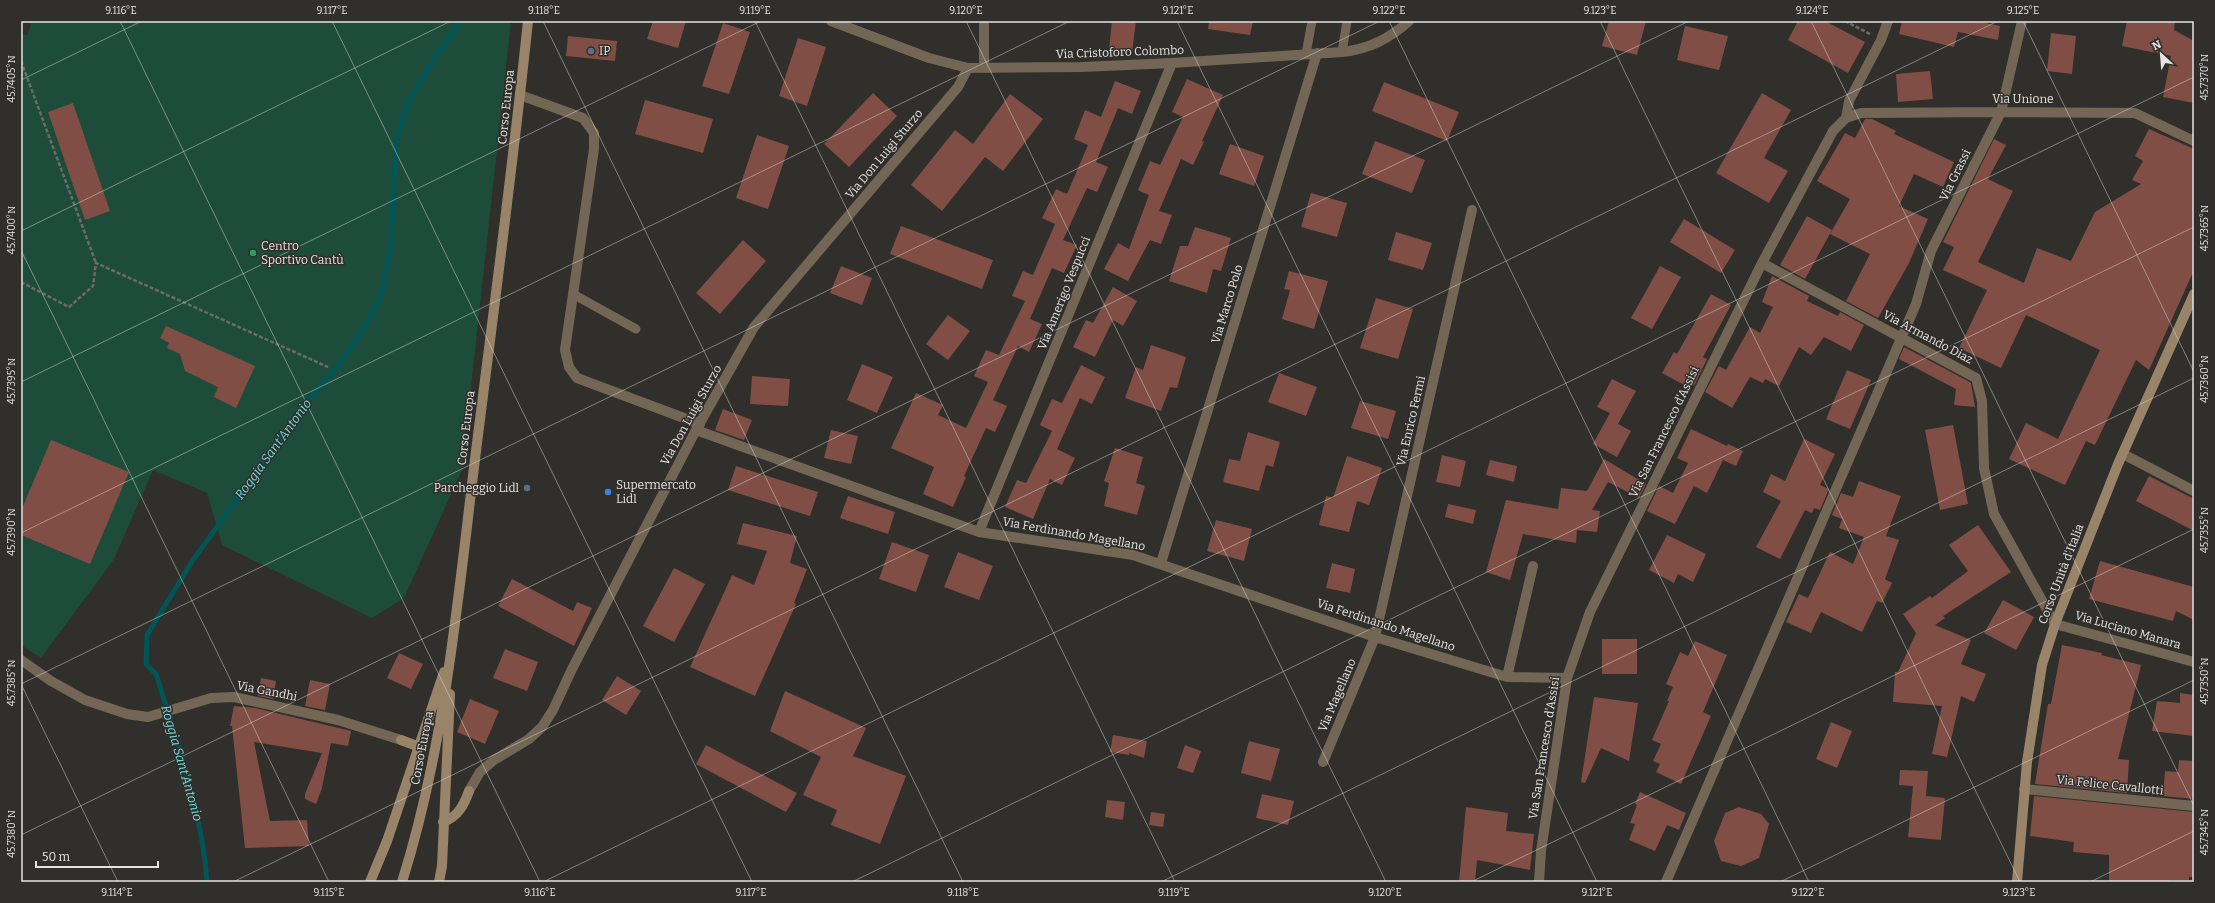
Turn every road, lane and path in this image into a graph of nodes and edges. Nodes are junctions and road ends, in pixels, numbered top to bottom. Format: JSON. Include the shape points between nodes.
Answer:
{"nodes":[{"id":1,"x":528,"y":21,"type":"edge"},
{"id":2,"x":831,"y":21,"type":"edge"},
{"id":3,"x":984,"y":21,"type":"edge"},
{"id":4,"x":1312,"y":21,"type":"edge"},
{"id":5,"x":1347,"y":21,"type":"edge"},
{"id":6,"x":1409,"y":21,"type":"edge"},
{"id":7,"x":1845,"y":21,"type":"edge"},
{"id":8,"x":1888,"y":21,"type":"edge"},
{"id":9,"x":2022,"y":21,"type":"edge"},
{"id":10,"x":1881,"y":40,"type":"junction"},
{"id":11,"x":1342,"y":52,"type":"junction"},
{"id":12,"x":1317,"y":53,"type":"junction"},
{"id":13,"x":1306,"y":54,"type":"junction"},
{"id":14,"x":21,"y":61,"type":"edge"},
{"id":15,"x":1172,"y":63,"type":"junction"},
{"id":16,"x":984,"y":67,"type":"junction"},
{"id":17,"x":968,"y":68,"type":"junction"},
{"id":18,"x":520,"y":95,"type":"junction"},
{"id":19,"x":2001,"y":112,"type":"junction"},
{"id":20,"x":1846,"y":118,"type":"junction"},
{"id":21,"x":2194,"y":141,"type":"edge"},
{"id":22,"x":1472,"y":210,"type":"dead end"},
{"id":23,"x":96,"y":263,"type":"junction"},
{"id":24,"x":1762,"y":263,"type":"junction"},
{"id":25,"x":21,"y":282,"type":"edge"},
{"id":26,"x":573,"y":294,"type":"junction"},
{"id":27,"x":2194,"y":294,"type":"edge"},
{"id":28,"x":636,"y":329,"type":"dead end"},
{"id":29,"x":1901,"y":337,"type":"junction"},
{"id":30,"x":328,"y":367,"type":"dead end"},
{"id":31,"x":698,"y":427,"type":"junction"},
{"id":32,"x":2123,"y":454,"type":"junction"},
{"id":33,"x":2194,"y":491,"type":"edge"},
{"id":34,"x":979,"y":532,"type":"junction"},
{"id":35,"x":1161,"y":563,"type":"junction"},
{"id":36,"x":1533,"y":566,"type":"dead end"},
{"id":37,"x":2055,"y":624,"type":"junction"},
{"id":38,"x":1375,"y":637,"type":"junction"},
{"id":39,"x":453,"y":646,"type":"junction"},
{"id":40,"x":21,"y":660,"type":"edge"},
{"id":41,"x":2194,"y":662,"type":"edge"},
{"id":42,"x":1507,"y":677,"type":"junction"},
{"id":43,"x":1567,"y":678,"type":"junction"},
{"id":44,"x":401,"y":740,"type":"joint"},
{"id":45,"x":418,"y":746,"type":"junction"},
{"id":46,"x":1323,"y":762,"type":"dead end"},
{"id":47,"x":2024,"y":789,"type":"junction"},
{"id":48,"x":469,"y":790,"type":"joint"},
{"id":49,"x":2194,"y":806,"type":"edge"},
{"id":50,"x":443,"y":822,"type":"junction"},
{"id":51,"x":370,"y":882,"type":"edge"},
{"id":52,"x":402,"y":882,"type":"edge"},
{"id":53,"x":439,"y":882,"type":"edge"},
{"id":54,"x":1539,"y":882,"type":"edge"},
{"id":55,"x":1666,"y":882,"type":"edge"},
{"id":56,"x":2017,"y":882,"type":"edge"}],
"edges":[{"from":1,"to":18,"type":"main road","name":"Corso Europa"},
{"from":2,"to":17,"type":"street","name":"Via Cristoforo Colombo","via":[[929,58]]},
{"from":3,"to":16,"type":"street"},
{"from":4,"to":13,"type":"lane"},
{"from":5,"to":11,"type":"lane"},
{"from":6,"to":11,"type":"street","name":"Via Cristoforo Colombo","via":[[1377,44],[1361,50]]},
{"from":7,"to":10,"type":"path"},
{"from":8,"to":10,"type":"street"},
{"from":9,"to":19,"type":"street","name":"Via Grassi"},
{"from":10,"to":20,"type":"street","via":[[1849,101]]},
{"from":11,"to":12,"type":"street","name":"Via Cristoforo Colombo"},
{"from":12,"to":13,"type":"street","name":"Via Cristoforo Colombo"},
{"from":12,"to":35,"type":"street","name":"Via Marco Polo"},
{"from":13,"to":15,"type":"street","name":"Via Cristoforo Colombo"},
{"from":14,"to":23,"type":"path"},
{"from":15,"to":16,"type":"street","name":"Via Cristoforo Colombo","via":[[1082,67]]},
{"from":15,"to":34,"type":"street","name":"Via Amerigo Vespucci"},
{"from":16,"to":17,"type":"street","name":"Via Cristoforo Colombo"},
{"from":17,"to":31,"type":"street","name":"Via Don Luigi Sturzo","via":[[958,87],[754,328]]},
{"from":18,"to":26,"type":"street","name":"Via Ferdinando Magellano","via":[[583,118],[594,133],[594,149]]},
{"from":18,"to":39,"type":"main road","name":"Corso Europa"},
{"from":19,"to":20,"type":"street","name":"Via Unione","via":[[1861,113]]},
{"from":19,"to":21,"type":"street","name":"Via Unione","via":[[2135,113]]},
{"from":19,"to":29,"type":"street","name":"Via Grassi","via":[[1931,252],[1916,304]]},
{"from":20,"to":24,"type":"street","name":"Via San Francesco d'Assisi","via":[[1833,131]]},
{"from":22,"to":38,"type":"street","name":"Via Enrico Fermi"},
{"from":23,"to":25,"type":"path","via":[[93,286],[69,307]]},
{"from":23,"to":30,"type":"path"},
{"from":24,"to":29,"type":"street","name":"Via Armando Diaz"},
{"from":24,"to":43,"type":"street","name":"Via San Francesco d'Assisi","via":[[1590,612]]},
{"from":26,"to":28,"type":"lane"},
{"from":26,"to":31,"type":"street","name":"Via Ferdinando Magellano","via":[[565,350],[569,367],[577,378]]},
{"from":27,"to":32,"type":"main road","name":"Corso Unità d'Italia"},
{"from":29,"to":37,"type":"street","name":"Via Armando Diaz","via":[[1976,378],[1982,401],[1984,468],[1994,514]]},
{"from":29,"to":55,"type":"street","name":"Via Grassi"},
{"from":31,"to":34,"type":"street","name":"Via Ferdinando Magellano"},
{"from":31,"to":48,"type":"street","name":"Via Don Luigi Sturzo","via":[[553,710],[542,727],[529,739],[494,760],[480,772]]},
{"from":32,"to":33,"type":"street"},
{"from":32,"to":37,"type":"main road","name":"Corso Unità d'Italia"},
{"from":34,"to":35,"type":"street","name":"Via Ferdinando Magellano","via":[[1134,555]]},
{"from":35,"to":38,"type":"street","name":"Via Ferdinando Magellano"},
{"from":36,"to":42,"type":"street"},
{"from":37,"to":41,"type":"street","name":"Via Luciano Manara"},
{"from":37,"to":47,"type":"main road","name":"Corso Unità d'Italia","via":[[2042,665]]},
{"from":38,"to":42,"type":"street","name":"Via Ferdinando Magellano"},
{"from":38,"to":46,"type":"street","name":"Via Magellano"},
{"from":39,"to":45,"type":"main road"},
{"from":39,"to":50,"type":"main road"},
{"from":39,"to":52,"type":"main road","name":"Corso Europa","via":[[429,781]]},
{"from":40,"to":44,"type":"street","name":"Via Gandhi","via":[[85,700],[127,714],[148,717],[211,698],[234,697],[338,720]]},
{"from":42,"to":43,"type":"street","name":"Via Ferdinando Magellano"},
{"from":43,"to":54,"type":"street","name":"Via San Francesco d'Assisi","via":[[1541,851]]},
{"from":44,"to":45,"type":"main road"},
{"from":45,"to":51,"type":"main road","via":[[387,841]]},
{"from":47,"to":49,"type":"street","name":"Via Felice Cavallotti"},
{"from":47,"to":56,"type":"main road","name":"Corso Unità d'Italia"},
{"from":48,"to":50,"type":"main road","via":[[461,809],[453,818]]},
{"from":50,"to":53,"type":"main road"}]}
